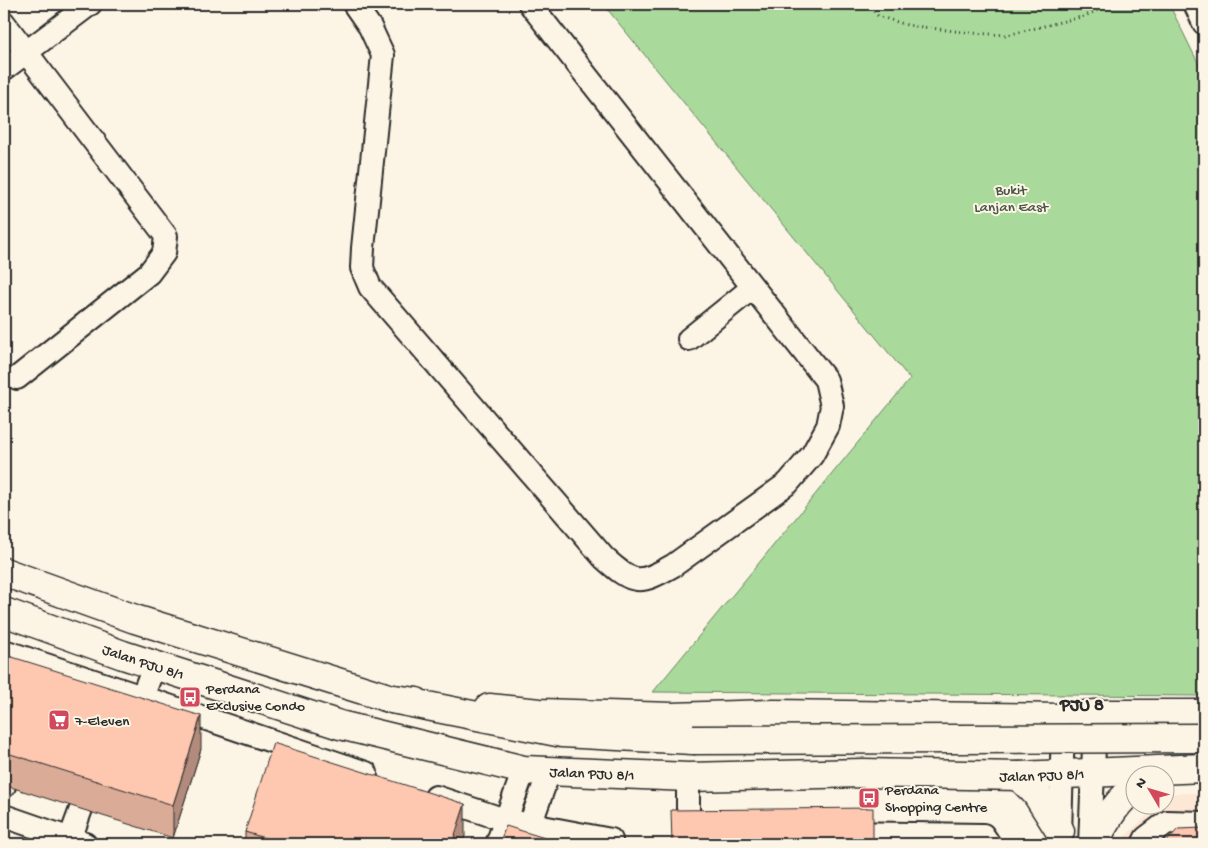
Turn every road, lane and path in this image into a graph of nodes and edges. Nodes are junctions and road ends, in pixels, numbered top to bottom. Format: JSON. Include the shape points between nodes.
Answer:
{"nodes":[{"id":1,"x":90,"y":4,"type":"edge"},
{"id":2,"x":354,"y":4,"type":"edge"},
{"id":3,"x":530,"y":4,"type":"edge"},
{"id":4,"x":868,"y":4,"type":"edge"},
{"id":5,"x":1111,"y":4,"type":"edge"},
{"id":6,"x":1195,"y":4,"type":"edge"},
{"id":7,"x":4,"y":23,"type":"edge"},
{"id":8,"x":1204,"y":23,"type":"edge"},
{"id":9,"x":26,"y":52,"type":"junction"},
{"id":10,"x":4,"y":69,"type":"edge"},
{"id":11,"x":752,"y":288,"type":"junction"},
{"id":12,"x":689,"y":339,"type":"dead end"},
{"id":13,"x":17,"y":378,"type":"dead end"},
{"id":14,"x":4,"y":572,"type":"edge"},
{"id":15,"x":4,"y":612,"type":"edge"},
{"id":16,"x":135,"y":619,"type":"junction"},
{"id":17,"x":4,"y":651,"type":"edge"},
{"id":18,"x":137,"y":659,"type":"junction"},
{"id":19,"x":118,"y":689,"type":"junction"},
{"id":20,"x":142,"y":697,"type":"junction"},
{"id":21,"x":392,"y":699,"type":"junction"},
{"id":22,"x":1095,"y":714,"type":"junction"},
{"id":23,"x":1204,"y":714,"type":"edge"},
{"id":24,"x":1064,"y":718,"type":"junction"},
{"id":25,"x":1204,"y":738,"type":"edge"},
{"id":26,"x":537,"y":771,"type":"junction"},
{"id":27,"x":1092,"y":771,"type":"junction"},
{"id":28,"x":1181,"y":771,"type":"edge"},
{"id":29,"x":1061,"y":775,"type":"junction"},
{"id":30,"x":1018,"y":776,"type":"junction"},
{"id":31,"x":688,"y":777,"type":"junction"},
{"id":32,"x":384,"y":779,"type":"edge"},
{"id":33,"x":412,"y":789,"type":"edge"},
{"id":34,"x":1126,"y":795,"type":"edge"},
{"id":35,"x":81,"y":809,"type":"edge"},
{"id":36,"x":4,"y":816,"type":"edge"},
{"id":37,"x":505,"y":820,"type":"junction"},
{"id":38,"x":1204,"y":823,"type":"edge"},
{"id":39,"x":530,"y":825,"type":"junction"},
{"id":40,"x":719,"y":832,"type":"edge"},
{"id":41,"x":817,"y":833,"type":"edge"},
{"id":42,"x":1060,"y":838,"type":"edge"},
{"id":43,"x":611,"y":840,"type":"dead end"},
{"id":44,"x":78,"y":842,"type":"edge"},
{"id":45,"x":496,"y":844,"type":"edge"},
{"id":46,"x":990,"y":844,"type":"edge"},
{"id":47,"x":1091,"y":844,"type":"edge"},
{"id":48,"x":1143,"y":844,"type":"edge"}],
"edges":[{"from":1,"to":9,"type":"street"},
{"from":2,"to":11,"type":"street","via":[[370,27],[383,55],[363,248],[362,268],[370,287],[604,558],[620,573],[636,581],[654,577],[674,565],[788,483],[812,455],[828,426],[832,406],[826,380]]},
{"from":3,"to":11,"type":"street"},
{"from":4,"to":5,"type":"path","via":[[878,16],[907,25],[1008,35],[1085,16]]},
{"from":6,"to":8,"type":"street"},
{"from":7,"to":9,"type":"street"},
{"from":9,"to":10,"type":"street"},
{"from":9,"to":13,"type":"street","via":[[166,236],[164,253],[149,273]]},
{"from":11,"to":12,"type":"street"},
{"from":14,"to":16,"type":"main road"},
{"from":15,"to":18,"type":"main road","name":"Jalan PJU 8/1"},
{"from":16,"to":18,"type":"main road"},
{"from":16,"to":21,"type":"main road"},
{"from":17,"to":19,"type":"street"},
{"from":18,"to":19,"type":"street"},
{"from":18,"to":20,"type":"street"},
{"from":18,"to":26,"type":"main road","name":"Jalan PJU 8/1","via":[[340,725]]},
{"from":19,"to":20,"type":"street"},
{"from":20,"to":32,"type":"street"},
{"from":21,"to":24,"type":"main road","via":[[540,713],[662,717],[774,714]]},
{"from":21,"to":25,"type":"main road","bridge":true,"via":[[562,733],[684,740]]},
{"from":22,"to":23,"type":"main road"},
{"from":22,"to":24,"type":"main road"},
{"from":22,"to":27,"type":"street"},
{"from":24,"to":29,"type":"street"},
{"from":26,"to":31,"type":"main road","name":"Jalan PJU 8/1"},
{"from":26,"to":37,"type":"street"},
{"from":26,"to":39,"type":"street"},
{"from":27,"to":28,"type":"main road","name":"Jalan PJU 8/1"},
{"from":27,"to":29,"type":"main road","name":"Jalan PJU 8/1"},
{"from":27,"to":47,"type":"street"},
{"from":29,"to":30,"type":"main road","name":"Jalan PJU 8/1"},
{"from":29,"to":42,"type":"street"},
{"from":30,"to":31,"type":"main road","name":"Jalan PJU 8/1","via":[[863,773]]},
{"from":30,"to":42,"type":"main road","via":[[1036,793]]},
{"from":31,"to":40,"type":"street","via":[[688,825],[692,830]]},
{"from":33,"to":37,"type":"street"},
{"from":34,"to":47,"type":"main road"},
{"from":35,"to":44,"type":"street"},
{"from":36,"to":44,"type":"street"},
{"from":37,"to":39,"type":"street"},
{"from":37,"to":45,"type":"street"},
{"from":38,"to":48,"type":"street","via":[[1167,822]]},
{"from":39,"to":43,"type":"street"},
{"from":41,"to":46,"type":"street","via":[[983,835]]}]}
